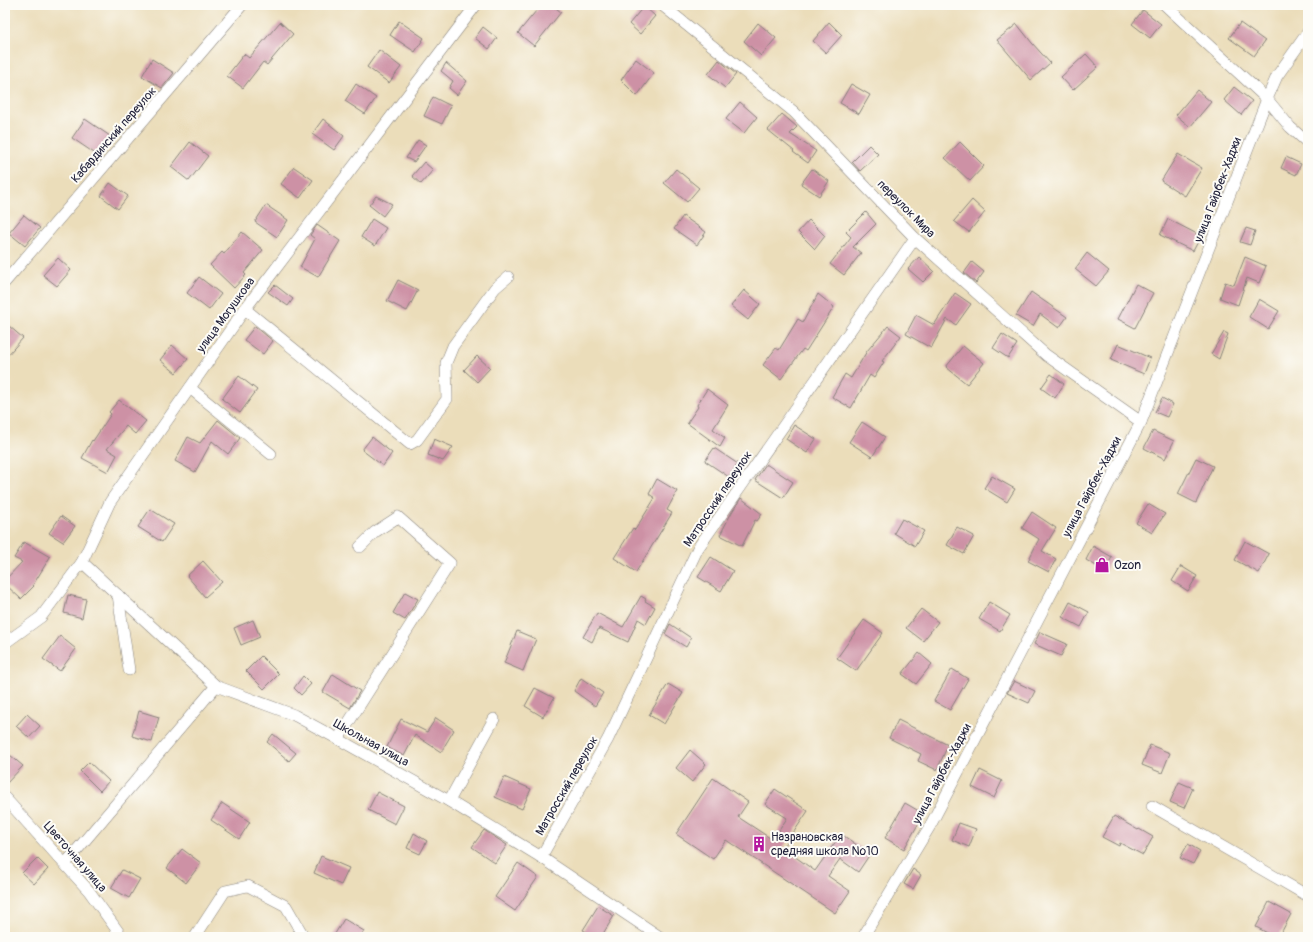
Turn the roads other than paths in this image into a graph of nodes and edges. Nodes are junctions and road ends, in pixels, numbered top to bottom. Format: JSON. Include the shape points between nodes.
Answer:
{"nodes":[{"id":1,"x":242,"y":5,"type":"edge"},
{"id":2,"x":476,"y":5,"type":"edge"},
{"id":3,"x":662,"y":5,"type":"edge"},
{"id":4,"x":1165,"y":5,"type":"edge"},
{"id":5,"x":1308,"y":32,"type":"edge"},
{"id":6,"x":1267,"y":99,"type":"junction"},
{"id":7,"x":1308,"y":142,"type":"edge"},
{"id":8,"x":915,"y":238,"type":"junction"},
{"id":9,"x":508,"y":277,"type":"dead end"},
{"id":10,"x":5,"y":282,"type":"edge"},
{"id":11,"x":245,"y":309,"type":"junction"},
{"id":12,"x":190,"y":388,"type":"junction"},
{"id":13,"x":1141,"y":422,"type":"junction"},
{"id":14,"x":271,"y":454,"type":"dead end"},
{"id":15,"x":360,"y":548,"type":"dead end"},
{"id":16,"x":82,"y":562,"type":"junction"},
{"id":17,"x":118,"y":595,"type":"junction"},
{"id":18,"x":5,"y":643,"type":"edge"},
{"id":19,"x":129,"y":670,"type":"dead end"},
{"id":20,"x":216,"y":686,"type":"junction"},
{"id":21,"x":494,"y":719,"type":"dead end"},
{"id":22,"x":338,"y":739,"type":"junction"},
{"id":23,"x":5,"y":798,"type":"edge"},
{"id":24,"x":449,"y":801,"type":"junction"},
{"id":25,"x":1152,"y":806,"type":"dead end"},
{"id":26,"x":541,"y":857,"type":"junction"},
{"id":27,"x":65,"y":864,"type":"junction"},
{"id":28,"x":1308,"y":896,"type":"edge"},
{"id":29,"x":122,"y":937,"type":"edge"},
{"id":30,"x":195,"y":937,"type":"edge"},
{"id":31,"x":304,"y":937,"type":"edge"},
{"id":32,"x":660,"y":937,"type":"edge"},
{"id":33,"x":863,"y":937,"type":"edge"}],
"edges":[{"from":1,"to":10,"type":"street","name":"Кабардинский переулок"},
{"from":2,"to":11,"type":"street","name":"улица Могушкова"},
{"from":3,"to":8,"type":"street","name":"переулок Мира","via":[[794,112]]},
{"from":4,"to":6,"type":"street"},
{"from":5,"to":6,"type":"street","name":"улица Гайрбек-Хаджи","via":[[1277,76]]},
{"from":6,"to":7,"type":"street","via":[[1290,127]]},
{"from":6,"to":13,"type":"street","name":"улица Гайрбек-Хаджи"},
{"from":8,"to":13,"type":"street","name":"переулок Мира","via":[[1046,354]]},
{"from":8,"to":26,"type":"street","name":"Матросский переулок","via":[[698,548],[608,739]]},
{"from":9,"to":11,"type":"street","via":[[495,288],[453,346],[446,362],[447,399],[417,440],[410,444]]},
{"from":11,"to":12,"type":"street","name":"улица Могушкова"},
{"from":12,"to":14,"type":"street"},
{"from":12,"to":16,"type":"street","name":"улица Могушкова","via":[[110,502]]},
{"from":13,"to":33,"type":"street","name":"улица Гайрбек-Хаджи","via":[[930,826]]},
{"from":15,"to":22,"type":"street","via":[[375,532],[398,517],[450,563]]},
{"from":16,"to":17,"type":"street","name":"Школьная улица"},
{"from":16,"to":18,"type":"street","name":"улица Могушкова","via":[[41,617]]},
{"from":17,"to":19,"type":"street"},
{"from":17,"to":20,"type":"street","name":"Школьная улица"},
{"from":20,"to":22,"type":"street","name":"Школьная улица","via":[[294,716]]},
{"from":20,"to":27,"type":"street"},
{"from":21,"to":24,"type":"street"},
{"from":22,"to":24,"type":"street","name":"Школьная улица"},
{"from":23,"to":27,"type":"street","name":"Цветочная улица"},
{"from":24,"to":26,"type":"street","name":"Школьная улица"},
{"from":25,"to":28,"type":"street"},
{"from":26,"to":32,"type":"street","name":"Школьная улица"},
{"from":27,"to":29,"type":"street","name":"Цветочная улица","via":[[90,891]]},
{"from":30,"to":31,"type":"street","via":[[225,891],[248,886],[286,906]]}]}
